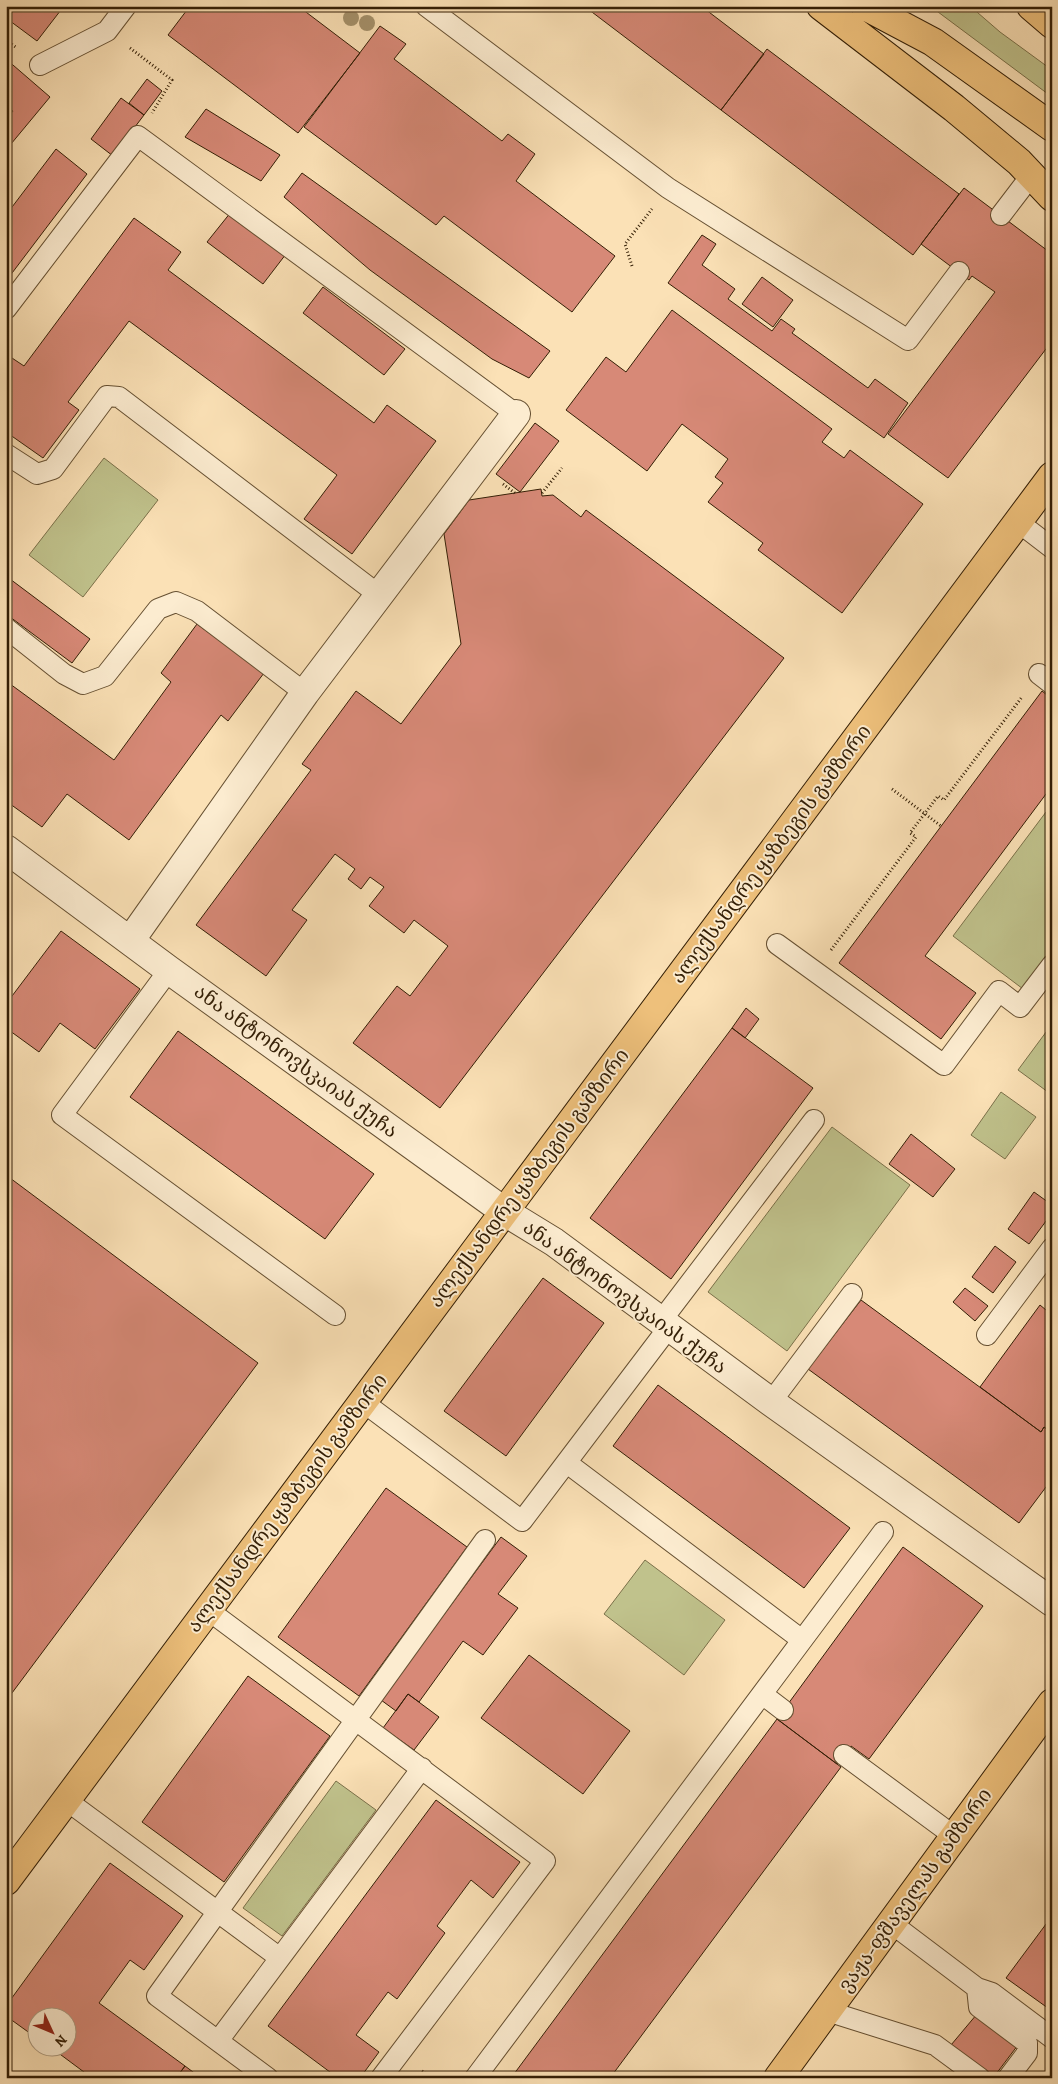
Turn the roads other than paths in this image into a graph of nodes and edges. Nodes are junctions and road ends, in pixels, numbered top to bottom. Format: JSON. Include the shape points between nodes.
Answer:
{"nodes":[{"id":1,"x":126,"y":6,"type":"edge"},
{"id":2,"x":426,"y":6,"type":"edge"},
{"id":3,"x":821,"y":6,"type":"edge"},
{"id":4,"x":865,"y":6,"type":"edge"},
{"id":5,"x":1031,"y":6,"type":"edge"},
{"id":6,"x":1052,"y":24,"type":"edge"},
{"id":7,"x":40,"y":65,"type":"dead end"},
{"id":8,"x":1052,"y":127,"type":"edge"},
{"id":9,"x":1027,"y":171,"type":"junction"},
{"id":10,"x":1052,"y":197,"type":"edge"},
{"id":11,"x":1001,"y":215,"type":"dead end"},
{"id":12,"x":959,"y":272,"type":"dead end"},
{"id":13,"x":6,"y":309,"type":"edge"},
{"id":14,"x":516,"y":414,"type":"joint"},
{"id":15,"x":6,"y":454,"type":"edge"},
{"id":16,"x":1052,"y":476,"type":"edge"},
{"id":17,"x":1018,"y":522,"type":"junction"},
{"id":18,"x":1052,"y":548,"type":"edge"},
{"id":19,"x":379,"y":595,"type":"junction"},
{"id":20,"x":6,"y":628,"type":"edge"},
{"id":21,"x":305,"y":693,"type":"junction"},
{"id":22,"x":6,"y":848,"type":"edge"},
{"id":23,"x":130,"y":941,"type":"junction"},
{"id":24,"x":777,"y":944,"type":"dead end"},
{"id":25,"x":1052,"y":965,"type":"edge"},
{"id":26,"x":169,"y":970,"type":"junction"},
{"id":27,"x":814,"y":1120,"type":"dead end"},
{"id":28,"x":504,"y":1212,"type":"junction"},
{"id":29,"x":1052,"y":1248,"type":"edge"},
{"id":30,"x":852,"y":1294,"type":"dead end"},
{"id":31,"x":336,"y":1315,"type":"dead end"},
{"id":32,"x":665,"y":1324,"type":"junction"},
{"id":33,"x":987,"y":1335,"type":"dead end"},
{"id":34,"x":362,"y":1402,"type":"junction"},
{"id":35,"x":771,"y":1402,"type":"junction"},
{"id":36,"x":567,"y":1463,"type":"junction"},
{"id":37,"x":883,"y":1532,"type":"dead end"},
{"id":38,"x":485,"y":1540,"type":"dead end"},
{"id":39,"x":1052,"y":1602,"type":"edge"},
{"id":40,"x":208,"y":1610,"type":"junction"},
{"id":41,"x":802,"y":1640,"type":"junction"},
{"id":42,"x":762,"y":1694,"type":"junction"},
{"id":43,"x":1052,"y":1703,"type":"edge"},
{"id":44,"x":783,"y":1710,"type":"dead end"},
{"id":45,"x":356,"y":1720,"type":"junction"},
{"id":46,"x":844,"y":1755,"type":"dead end"},
{"id":47,"x":422,"y":1768,"type":"junction"},
{"id":48,"x":66,"y":1800,"type":"junction"},
{"id":49,"x":954,"y":1836,"type":"junction"},
{"id":50,"x":11,"y":1864,"type":"edge"},
{"id":51,"x":216,"y":1911,"type":"junction"},
{"id":52,"x":891,"y":1923,"type":"junction"},
{"id":53,"x":280,"y":1958,"type":"junction"},
{"id":54,"x":976,"y":1988,"type":"junction"},
{"id":55,"x":827,"y":2011,"type":"junction"},
{"id":56,"x":1052,"y":2038,"type":"edge"},
{"id":57,"x":218,"y":2041,"type":"junction"},
{"id":58,"x":268,"y":2078,"type":"edge"},
{"id":59,"x":381,"y":2078,"type":"edge"},
{"id":60,"x":475,"y":2078,"type":"edge"},
{"id":61,"x":778,"y":2078,"type":"edge"},
{"id":62,"x":980,"y":2078,"type":"edge"},
{"id":63,"x":1008,"y":2078,"type":"edge"}],
"edges":[{"from":1,"to":7,"type":"lane","via":[[107,31]]},
{"from":2,"to":12,"type":"lane","via":[[668,188],[908,340]]},
{"from":3,"to":9,"type":"main road","via":[[954,108]]},
{"from":4,"to":8,"type":"main road","via":[[933,42]]},
{"from":5,"to":6,"type":"main road"},
{"from":9,"to":10,"type":"main road"},
{"from":9,"to":11,"type":"lane","via":[[1030,177]]},
{"from":13,"to":14,"type":"lane","via":[[138,136]]},
{"from":14,"to":19,"type":"street"},
{"from":15,"to":19,"type":"lane","via":[[37,474],[53,469],[107,396],[119,397]]},
{"from":16,"to":17,"type":"main road","name":"ალექსანდრე ყაზბეგის გამზირი"},
{"from":17,"to":18,"type":"lane"},
{"from":17,"to":28,"type":"main road","name":"ალექსანდრე ყაზბეგის გამზირი"},
{"from":19,"to":21,"type":"street"},
{"from":20,"to":21,"type":"lane","via":[[64,674],[83,684],[105,676],[158,609],[176,602],[197,611]]},
{"from":21,"to":23,"type":"street"},
{"from":22,"to":23,"type":"street","name":"ანა ანტონოვსკაიას ქუჩა"},
{"from":23,"to":26,"type":"street","name":"ანა ანტონოვსკაიას ქუჩა"},
{"from":24,"to":25,"type":"lane","via":[[944,1066],[999,991],[1020,1007]]},
{"from":26,"to":28,"type":"street","name":"ანა ანტონოვსკაიას ქუჩა"},
{"from":26,"to":31,"type":"lane","via":[[62,1115]]},
{"from":27,"to":32,"type":"lane"},
{"from":28,"to":32,"type":"street","name":"ანა ანტონოვსკაიას ქუჩა","via":[[554,1242]]},
{"from":28,"to":34,"type":"main road","name":"ალექსანდრე ყაზბეგის გამზირი"},
{"from":29,"to":33,"type":"lane"},
{"from":30,"to":35,"type":"lane"},
{"from":32,"to":35,"type":"street","name":"ანა ანტონოვსკაიას ქუჩა"},
{"from":32,"to":36,"type":"lane"},
{"from":34,"to":36,"type":"lane","via":[[522,1521]]},
{"from":34,"to":40,"type":"main road","name":"ალექსანდრე ყაზბეგის გამზირი"},
{"from":35,"to":39,"type":"street","name":"ანა ანტონოვსკაიას ქუჩა"},
{"from":36,"to":41,"type":"lane"},
{"from":37,"to":41,"type":"lane"},
{"from":38,"to":45,"type":"lane"},
{"from":40,"to":45,"type":"lane"},
{"from":40,"to":48,"type":"main road","name":"ალექსანდრე ყაზბეგის გამზირი"},
{"from":41,"to":42,"type":"lane"},
{"from":42,"to":44,"type":"lane"},
{"from":42,"to":60,"type":"lane"},
{"from":43,"to":49,"type":"main road","name":"ვაჟა-ფშაველას გამზირი"},
{"from":45,"to":47,"type":"lane"},
{"from":45,"to":51,"type":"lane"},
{"from":46,"to":49,"type":"lane"},
{"from":47,"to":53,"type":"lane"},
{"from":47,"to":59,"type":"lane","via":[[544,1861]]},
{"from":48,"to":50,"type":"main road","name":"ალექსანდრე ყაზბეგის გამზირი"},
{"from":48,"to":51,"type":"lane"},
{"from":49,"to":52,"type":"main road","name":"ვაჟა-ფშაველას გამზირი"},
{"from":51,"to":53,"type":"lane"},
{"from":51,"to":57,"type":"lane","via":[[157,1996]]},
{"from":52,"to":54,"type":"lane"},
{"from":52,"to":55,"type":"main road","name":"ვაჟა-ფშაველას გამზირი"},
{"from":53,"to":57,"type":"lane"},
{"from":54,"to":56,"type":"lane","via":[[992,1993]]},
{"from":54,"to":63,"type":"lane","via":[[979,2006],[1027,2043],[1027,2053]]},
{"from":55,"to":61,"type":"main road","name":"ვაჟა-ფშაველას გამზირი"},
{"from":55,"to":62,"type":"lane","via":[[935,2045]]},
{"from":57,"to":58,"type":"lane"}]}
